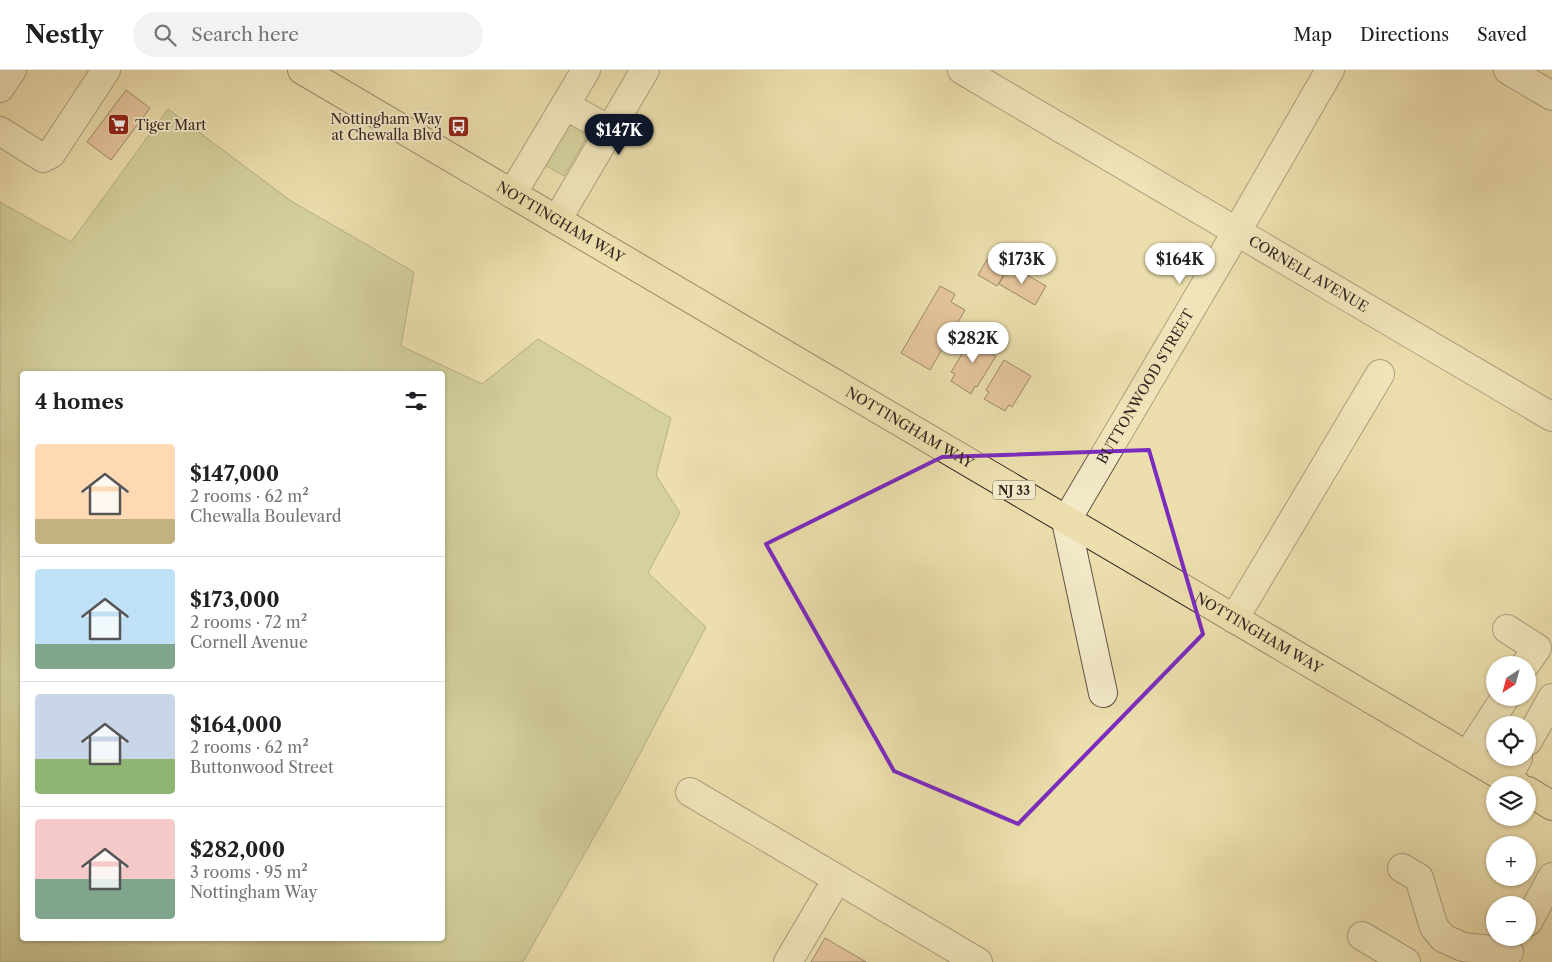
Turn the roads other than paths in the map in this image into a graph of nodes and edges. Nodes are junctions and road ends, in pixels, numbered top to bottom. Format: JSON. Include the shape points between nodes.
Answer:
{"nodes":[{"id":1,"x":12,"y":70,"type":"edge"},
{"id":2,"x":106,"y":70,"type":"edge"},
{"id":3,"x":302,"y":70,"type":"edge"},
{"id":4,"x":586,"y":70,"type":"edge"},
{"id":5,"x":644,"y":70,"type":"edge"},
{"id":6,"x":962,"y":70,"type":"edge"},
{"id":7,"x":1330,"y":70,"type":"edge"},
{"id":8,"x":1508,"y":70,"type":"edge"},
{"id":9,"x":0,"y":88,"type":"edge"},
{"id":10,"x":1552,"y":96,"type":"edge"},
{"id":11,"x":566,"y":105,"type":"junction"},
{"id":12,"x":609,"y":130,"type":"junction"},
{"id":13,"x":0,"y":131,"type":"edge"},
{"id":14,"x":512,"y":194,"type":"junction"},
{"id":15,"x":557,"y":220,"type":"junction"},
{"id":16,"x":1237,"y":231,"type":"junction"},
{"id":17,"x":1380,"y":374,"type":"dead end"},
{"id":18,"x":1552,"y":417,"type":"edge"},
{"id":19,"x":1066,"y":521,"type":"junction"},
{"id":20,"x":1234,"y":619,"type":"junction"},
{"id":21,"x":1507,"y":629,"type":"dead end"},
{"id":22,"x":1532,"y":656,"type":"edge"},
{"id":23,"x":1103,"y":693,"type":"dead end"},
{"id":24,"x":1552,"y":698,"type":"edge"},
{"id":25,"x":1500,"y":706,"type":"edge"},
{"id":26,"x":1536,"y":727,"type":"edge"},
{"id":27,"x":1467,"y":756,"type":"junction"},
{"id":28,"x":1512,"y":776,"type":"edge"},
{"id":29,"x":690,"y":792,"type":"dead end"},
{"id":30,"x":1536,"y":793,"type":"edge"},
{"id":31,"x":1552,"y":806,"type":"edge"},
{"id":32,"x":1402,"y":868,"type":"dead end"},
{"id":33,"x":1552,"y":877,"type":"edge"},
{"id":34,"x":837,"y":879,"type":"junction"},
{"id":35,"x":1536,"y":907,"type":"edge"},
{"id":36,"x":1362,"y":936,"type":"dead end"},
{"id":37,"x":1510,"y":950,"type":"edge"},
{"id":38,"x":788,"y":962,"type":"edge"},
{"id":39,"x":978,"y":962,"type":"edge"},
{"id":40,"x":1406,"y":962,"type":"edge"}],
"edges":[{"from":1,"to":9,"type":"street"},
{"from":2,"to":13,"type":"street","via":[[51,154],[42,158]]},
{"from":3,"to":14,"type":"main road","name":"NOTTINGHAM WAY","number":"NJ 33"},
{"from":4,"to":11,"type":"street"},
{"from":5,"to":12,"type":"street"},
{"from":6,"to":16,"type":"street","name":"CORNELL AVENUE"},
{"from":7,"to":16,"type":"street","name":"BUTTONWOOD STREET"},
{"from":8,"to":10,"type":"street"},
{"from":11,"to":12,"type":"street"},
{"from":11,"to":14,"type":"street"},
{"from":12,"to":15,"type":"street"},
{"from":14,"to":15,"type":"main road","name":"NOTTINGHAM WAY","number":"NJ 33"},
{"from":15,"to":19,"type":"main road","name":"NOTTINGHAM WAY","number":"NJ 33"},
{"from":16,"to":18,"type":"street","name":"CORNELL AVENUE"},
{"from":16,"to":19,"type":"street","name":"BUTTONWOOD STREET"},
{"from":17,"to":20,"type":"street"},
{"from":19,"to":20,"type":"main road","name":"NOTTINGHAM WAY","number":"NJ 33"},
{"from":19,"to":23,"type":"street"},
{"from":20,"to":27,"type":"main road","name":"NOTTINGHAM WAY","number":"NJ 33"},
{"from":21,"to":22,"type":"street","via":[[1537,648]]},
{"from":24,"to":26,"type":"street"},
{"from":25,"to":27,"type":"street"},
{"from":27,"to":28,"type":"main road","name":"NOTTINGHAM WAY","number":"NJ 33"},
{"from":29,"to":34,"type":"street"},
{"from":30,"to":31,"type":"main road","name":"NOTTINGHAM WAY","number":"NJ 33"},
{"from":32,"to":37,"type":"street","via":[[1419,878],[1434,927],[1443,938],[1463,947]]},
{"from":33,"to":35,"type":"street"},
{"from":34,"to":38,"type":"street"},
{"from":34,"to":39,"type":"street"},
{"from":36,"to":40,"type":"street"}]}
